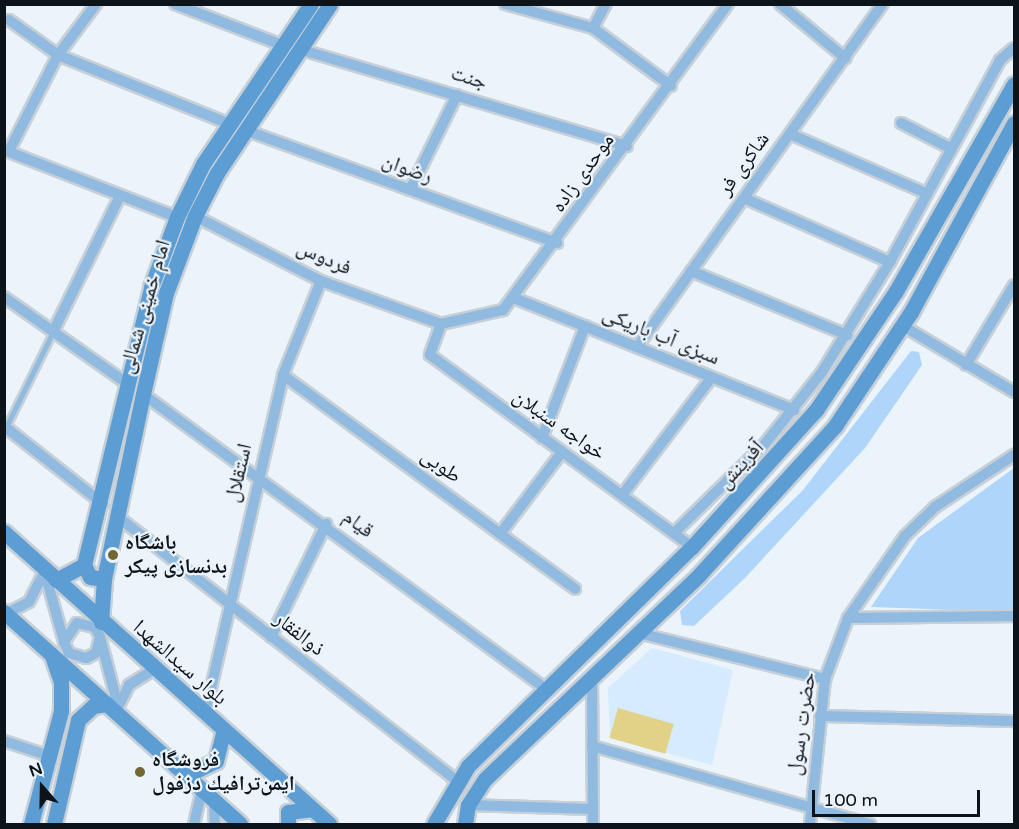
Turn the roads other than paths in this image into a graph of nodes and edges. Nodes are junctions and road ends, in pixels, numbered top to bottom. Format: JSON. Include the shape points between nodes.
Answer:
{"nodes":[{"id":1,"x":96,"y":4,"type":"edge"},
{"id":2,"x":175,"y":4,"type":"edge"},
{"id":3,"x":311,"y":4,"type":"edge"},
{"id":4,"x":330,"y":4,"type":"edge"},
{"id":5,"x":505,"y":4,"type":"edge"},
{"id":6,"x":606,"y":4,"type":"edge"},
{"id":7,"x":729,"y":4,"type":"edge"},
{"id":8,"x":780,"y":4,"type":"edge"},
{"id":9,"x":883,"y":4,"type":"edge"},
{"id":10,"x":9,"y":20,"type":"dead end"},
{"id":11,"x":593,"y":28,"type":"junction"},
{"id":12,"x":282,"y":45,"type":"junction"},
{"id":13,"x":1014,"y":48,"type":"edge"},
{"id":14,"x":299,"y":49,"type":"junction"},
{"id":15,"x":57,"y":55,"type":"junction"},
{"id":16,"x":845,"y":58,"type":"junction"},
{"id":17,"x":1014,"y":84,"type":"edge"},
{"id":18,"x":671,"y":86,"type":"junction"},
{"id":19,"x":457,"y":95,"type":"junction"},
{"id":20,"x":901,"y":123,"type":"dead end"},
{"id":21,"x":230,"y":124,"type":"junction"},
{"id":22,"x":1014,"y":125,"type":"edge"},
{"id":23,"x":245,"y":130,"type":"junction"},
{"id":24,"x":790,"y":134,"type":"junction"},
{"id":25,"x":627,"y":146,"type":"junction"},
{"id":26,"x":950,"y":148,"type":"junction"},
{"id":27,"x":7,"y":150,"type":"edge"},
{"id":28,"x":410,"y":190,"type":"junction"},
{"id":29,"x":926,"y":193,"type":"junction"},
{"id":30,"x":120,"y":196,"type":"junction"},
{"id":31,"x":744,"y":198,"type":"junction"},
{"id":32,"x":195,"y":216,"type":"junction"},
{"id":33,"x":177,"y":217,"type":"junction"},
{"id":34,"x":557,"y":243,"type":"junction"},
{"id":35,"x":890,"y":262,"type":"junction"},
{"id":36,"x":692,"y":271,"type":"junction"},
{"id":37,"x":321,"y":281,"type":"junction"},
{"id":38,"x":1014,"y":285,"type":"edge"},
{"id":39,"x":4,"y":297,"type":"edge"},
{"id":40,"x":514,"y":298,"type":"junction"},
{"id":41,"x":441,"y":324,"type":"junction"},
{"id":42,"x":585,"y":326,"type":"junction"},
{"id":43,"x":903,"y":326,"type":"junction"},
{"id":44,"x":53,"y":332,"type":"junction"},
{"id":45,"x":847,"y":335,"type":"junction"},
{"id":46,"x":637,"y":347,"type":"junction"},
{"id":47,"x":966,"y":365,"type":"junction"},
{"id":48,"x":283,"y":375,"type":"junction"},
{"id":49,"x":711,"y":378,"type":"junction"},
{"id":50,"x":128,"y":384,"type":"junction"},
{"id":51,"x":1014,"y":392,"type":"edge"},
{"id":52,"x":143,"y":394,"type":"junction"},
{"id":53,"x":794,"y":410,"type":"junction"},
{"id":54,"x":5,"y":427,"type":"edge"},
{"id":55,"x":542,"y":438,"type":"junction"},
{"id":56,"x":562,"y":452,"type":"junction"},
{"id":57,"x":1014,"y":455,"type":"edge"},
{"id":58,"x":258,"y":474,"type":"junction"},
{"id":59,"x":623,"y":494,"type":"junction"},
{"id":60,"x":103,"y":504,"type":"junction"},
{"id":61,"x":118,"y":517,"type":"junction"},
{"id":62,"x":326,"y":524,"type":"junction"},
{"id":63,"x":4,"y":532,"type":"edge"},
{"id":64,"x":674,"y":533,"type":"junction"},
{"id":65,"x":500,"y":534,"type":"junction"},
{"id":66,"x":692,"y":547,"type":"junction"},
{"id":67,"x":84,"y":565,"type":"junction"},
{"id":68,"x":50,"y":575,"type":"junction"},
{"id":69,"x":104,"y":579,"type":"junction"},
{"id":70,"x":575,"y":589,"type":"dead end"},
{"id":71,"x":231,"y":605,"type":"junction"},
{"id":72,"x":5,"y":613,"type":"edge"},
{"id":73,"x":1014,"y":616,"type":"edge"},
{"id":74,"x":848,"y":618,"type":"junction"},
{"id":75,"x":100,"y":629,"type":"junction"},
{"id":76,"x":639,"y":633,"type":"junction"},
{"id":77,"x":271,"y":637,"type":"junction"},
{"id":78,"x":64,"y":642,"type":"junction"},
{"id":79,"x":51,"y":653,"type":"junction"},
{"id":80,"x":155,"y":669,"type":"junction"},
{"id":81,"x":592,"y":679,"type":"junction"},
{"id":82,"x":825,"y":679,"type":"junction"},
{"id":83,"x":546,"y":689,"type":"junction"},
{"id":84,"x":61,"y":706,"type":"junction"},
{"id":85,"x":114,"y":708,"type":"junction"},
{"id":86,"x":205,"y":714,"type":"junction"},
{"id":87,"x":820,"y":717,"type":"junction"},
{"id":88,"x":78,"y":720,"type":"junction"},
{"id":89,"x":1014,"y":721,"type":"edge"},
{"id":90,"x":224,"y":730,"type":"junction"},
{"id":91,"x":4,"y":741,"type":"edge"},
{"id":92,"x":489,"y":746,"type":"junction"},
{"id":93,"x":592,"y":746,"type":"junction"},
{"id":94,"x":49,"y":756,"type":"junction"},
{"id":95,"x":505,"y":761,"type":"junction"},
{"id":96,"x":187,"y":774,"type":"junction"},
{"id":97,"x":457,"y":781,"type":"junction"},
{"id":98,"x":202,"y":789,"type":"junction"},
{"id":99,"x":214,"y":801,"type":"junction"},
{"id":100,"x":468,"y":805,"type":"junction"},
{"id":101,"x":311,"y":809,"type":"junction"},
{"id":102,"x":593,"y":809,"type":"junction"},
{"id":103,"x":810,"y":809,"type":"junction"},
{"id":104,"x":32,"y":825,"type":"edge"},
{"id":105,"x":54,"y":825,"type":"edge"},
{"id":106,"x":194,"y":825,"type":"edge"},
{"id":107,"x":215,"y":825,"type":"edge"},
{"id":108,"x":240,"y":825,"type":"edge"},
{"id":109,"x":288,"y":825,"type":"edge"},
{"id":110,"x":328,"y":825,"type":"edge"},
{"id":111,"x":434,"y":825,"type":"edge"},
{"id":112,"x":465,"y":825,"type":"edge"},
{"id":113,"x":593,"y":825,"type":"edge"},
{"id":114,"x":810,"y":825,"type":"edge"},
{"id":115,"x":870,"y":825,"type":"edge"}],
"edges":[{"from":1,"to":15,"type":"street"},
{"from":2,"to":12,"type":"street"},
{"from":3,"to":12,"type":"main road","name":"امام خمینی شمالی"},
{"from":4,"to":14,"type":"main road","name":"امام خمینی شمالی"},
{"from":5,"to":11,"type":"street"},
{"from":6,"to":11,"type":"street"},
{"from":7,"to":18,"type":"street","name":"موحدی زاده"},
{"from":8,"to":16,"type":"street"},
{"from":9,"to":16,"type":"street","name":"شاکری فر"},
{"from":10,"to":15,"type":"street"},
{"from":11,"to":18,"type":"street"},
{"from":12,"to":21,"type":"main road","name":"امام خمینی شمالی"},
{"from":13,"to":26,"type":"street","via":[[1000,60]]},
{"from":14,"to":19,"type":"street","name":"جنت"},
{"from":14,"to":23,"type":"main road","name":"امام خمینی شمالی"},
{"from":15,"to":21,"type":"street"},
{"from":15,"to":27,"type":"street"},
{"from":16,"to":24,"type":"street","name":"شاکری فر"},
{"from":17,"to":66,"type":"main road","name":"آفرینش","via":[[850,363],[779,455]]},
{"from":18,"to":25,"type":"street","name":"موحدی زاده"},
{"from":19,"to":25,"type":"street","name":"جنت"},
{"from":19,"to":28,"type":"street"},
{"from":20,"to":26,"type":"street"},
{"from":21,"to":33,"type":"main road","name":"امام خمینی شمالی"},
{"from":22,"to":43,"type":"main road"},
{"from":23,"to":28,"type":"street","name":"رضوان"},
{"from":23,"to":32,"type":"main road","name":"امام خمینی شمالی"},
{"from":24,"to":29,"type":"street"},
{"from":24,"to":31,"type":"street","name":"شاکری فر"},
{"from":25,"to":34,"type":"street","name":"موحدی زاده"},
{"from":26,"to":29,"type":"street"},
{"from":27,"to":30,"type":"street"},
{"from":28,"to":34,"type":"street","name":"رضوان"},
{"from":29,"to":35,"type":"street"},
{"from":30,"to":33,"type":"street"},
{"from":30,"to":44,"type":"street"},
{"from":31,"to":35,"type":"street"},
{"from":31,"to":36,"type":"street","name":"شاکری فر"},
{"from":32,"to":37,"type":"street","name":"فردوس"},
{"from":32,"to":52,"type":"main road","name":"امام خمینی شمالی","via":[[166,293]]},
{"from":33,"to":50,"type":"main road","name":"امام خمینی شمالی","via":[[151,287]]},
{"from":34,"to":40,"type":"street","name":"موحدی زاده"},
{"from":35,"to":45,"type":"street"},
{"from":36,"to":45,"type":"street"},
{"from":36,"to":46,"type":"street","name":"شاکری فر"},
{"from":37,"to":41,"type":"street","name":"فردوس"},
{"from":37,"to":48,"type":"street","name":"استقلال"},
{"from":38,"to":47,"type":"street"},
{"from":39,"to":44,"type":"street"},
{"from":40,"to":41,"type":"street","name":"موحدی زاده","via":[[503,310],[483,318]]},
{"from":40,"to":42,"type":"street","name":"سبزی آب باریکی"},
{"from":41,"to":55,"type":"street","name":"خواجه سنبلان","via":[[429,356]]},
{"from":42,"to":46,"type":"street","name":"سبزی آب باریکی"},
{"from":42,"to":55,"type":"street"},
{"from":43,"to":47,"type":"street"},
{"from":43,"to":76,"type":"main road","via":[[811,456]]},
{"from":44,"to":50,"type":"street"},
{"from":44,"to":54,"type":"lane"},
{"from":45,"to":53,"type":"street"},
{"from":46,"to":49,"type":"street","name":"سبزی آب باریکی"},
{"from":47,"to":51,"type":"street"},
{"from":48,"to":58,"type":"street","name":"استقلال"},
{"from":48,"to":65,"type":"street","name":"طوبی"},
{"from":49,"to":53,"type":"street","name":"سبزی آب باریکی"},
{"from":49,"to":59,"type":"street"},
{"from":50,"to":60,"type":"main road","name":"امام خمینی شمالی"},
{"from":52,"to":58,"type":"street","name":"قیام"},
{"from":52,"to":61,"type":"main road","name":"امام خمینی شمالی"},
{"from":53,"to":64,"type":"street"},
{"from":54,"to":60,"type":"street"},
{"from":55,"to":56,"type":"street","name":"خواجه سنبلان"},
{"from":56,"to":59,"type":"street","name":"خواجه سنبلان"},
{"from":56,"to":65,"type":"street"},
{"from":57,"to":74,"type":"street","name":"حضرت رسول","via":[[943,501],[905,536]]},
{"from":58,"to":62,"type":"street","name":"قیام"},
{"from":58,"to":71,"type":"street","name":"استقلال"},
{"from":59,"to":64,"type":"street","name":"خواجه سنبلان"},
{"from":60,"to":67,"type":"main road","name":"امام خمینی شمالی"},
{"from":61,"to":69,"type":"main road","name":"امام خمینی شمالی"},
{"from":61,"to":71,"type":"street","name":"ذوالفقار"},
{"from":62,"to":77,"type":"street"},
{"from":62,"to":83,"type":"street","name":"قیام"},
{"from":63,"to":68,"type":"main road","name":"بلوار سیدالشهدا"},
{"from":64,"to":66,"type":"street","name":"خواجه سنبلان"},
{"from":65,"to":70,"type":"street","name":"طوبی"},
{"from":66,"to":83,"type":"main road","name":"آفرینش"},
{"from":67,"to":68,"type":"main road"},
{"from":67,"to":69,"type":"main road","via":[[90,577]]},
{"from":68,"to":72,"type":"street","via":[[37,593]]},
{"from":68,"to":75,"type":"main road","name":"بلوار سیدالشهدا"},
{"from":68,"to":78,"type":"street"},
{"from":69,"to":75,"type":"main road","name":"امام خمینی شمالی"},
{"from":71,"to":77,"type":"street","name":"ذوالفقار"},
{"from":71,"to":86,"type":"street","name":"استقلال"},
{"from":72,"to":79,"type":"main road"},
{"from":73,"to":74,"type":"street"},
{"from":74,"to":82,"type":"street","name":"حضرت رسول"},
{"from":75,"to":78,"type":"street","via":[[77,623]]},
{"from":75,"to":78,"type":"street","via":[[99,648],[86,658],[74,657]]},
{"from":75,"to":80,"type":"main road","name":"بلوار سیدالشهدا"},
{"from":75,"to":85,"type":"street"},
{"from":76,"to":81,"type":"main road"},
{"from":76,"to":82,"type":"street"},
{"from":77,"to":97,"type":"street","name":"ذوالفقار"},
{"from":79,"to":84,"type":"main road"},
{"from":79,"to":85,"type":"main road"},
{"from":80,"to":85,"type":"street","via":[[129,685]]},
{"from":80,"to":86,"type":"main road","name":"بلوار سیدالشهدا"},
{"from":81,"to":93,"type":"street"},
{"from":81,"to":95,"type":"main road"},
{"from":82,"to":87,"type":"street","name":"حضرت رسول"},
{"from":83,"to":92,"type":"main road","name":"آفرینش"},
{"from":84,"to":88,"type":"main road","via":[[76,707]]},
{"from":84,"to":94,"type":"main road"},
{"from":85,"to":88,"type":"main road","via":[[93,706]]},
{"from":85,"to":96,"type":"main road"},
{"from":86,"to":90,"type":"main road","name":"بلوار سیدالشهدا"},
{"from":87,"to":89,"type":"street"},
{"from":87,"to":103,"type":"street","name":"حضرت رسول"},
{"from":88,"to":105,"type":"main road"},
{"from":90,"to":96,"type":"main road","via":[[216,761]]},
{"from":90,"to":101,"type":"main road","name":"بلوار سیدالشهدا"},
{"from":91,"to":94,"type":"street"},
{"from":92,"to":95,"type":"main road"},
{"from":92,"to":97,"type":"main road","name":"آفرینش"},
{"from":93,"to":102,"type":"street"},
{"from":93,"to":103,"type":"street"},
{"from":94,"to":104,"type":"main road"},
{"from":95,"to":100,"type":"main road"},
{"from":96,"to":98,"type":"main road"},
{"from":97,"to":111,"type":"main road","name":"آفرینش"},
{"from":98,"to":99,"type":"main road"},
{"from":98,"to":106,"type":"street"},
{"from":99,"to":107,"type":"street"},
{"from":99,"to":108,"type":"main road"},
{"from":100,"to":102,"type":"street"},
{"from":100,"to":112,"type":"main road"},
{"from":101,"to":109,"type":"main road","via":[[288,812]]},
{"from":101,"to":110,"type":"main road","name":"بلوار سیدالشهدا"},
{"from":102,"to":113,"type":"street"},
{"from":103,"to":114,"type":"street","name":"حضرت رسول"},
{"from":103,"to":115,"type":"street"}]}
